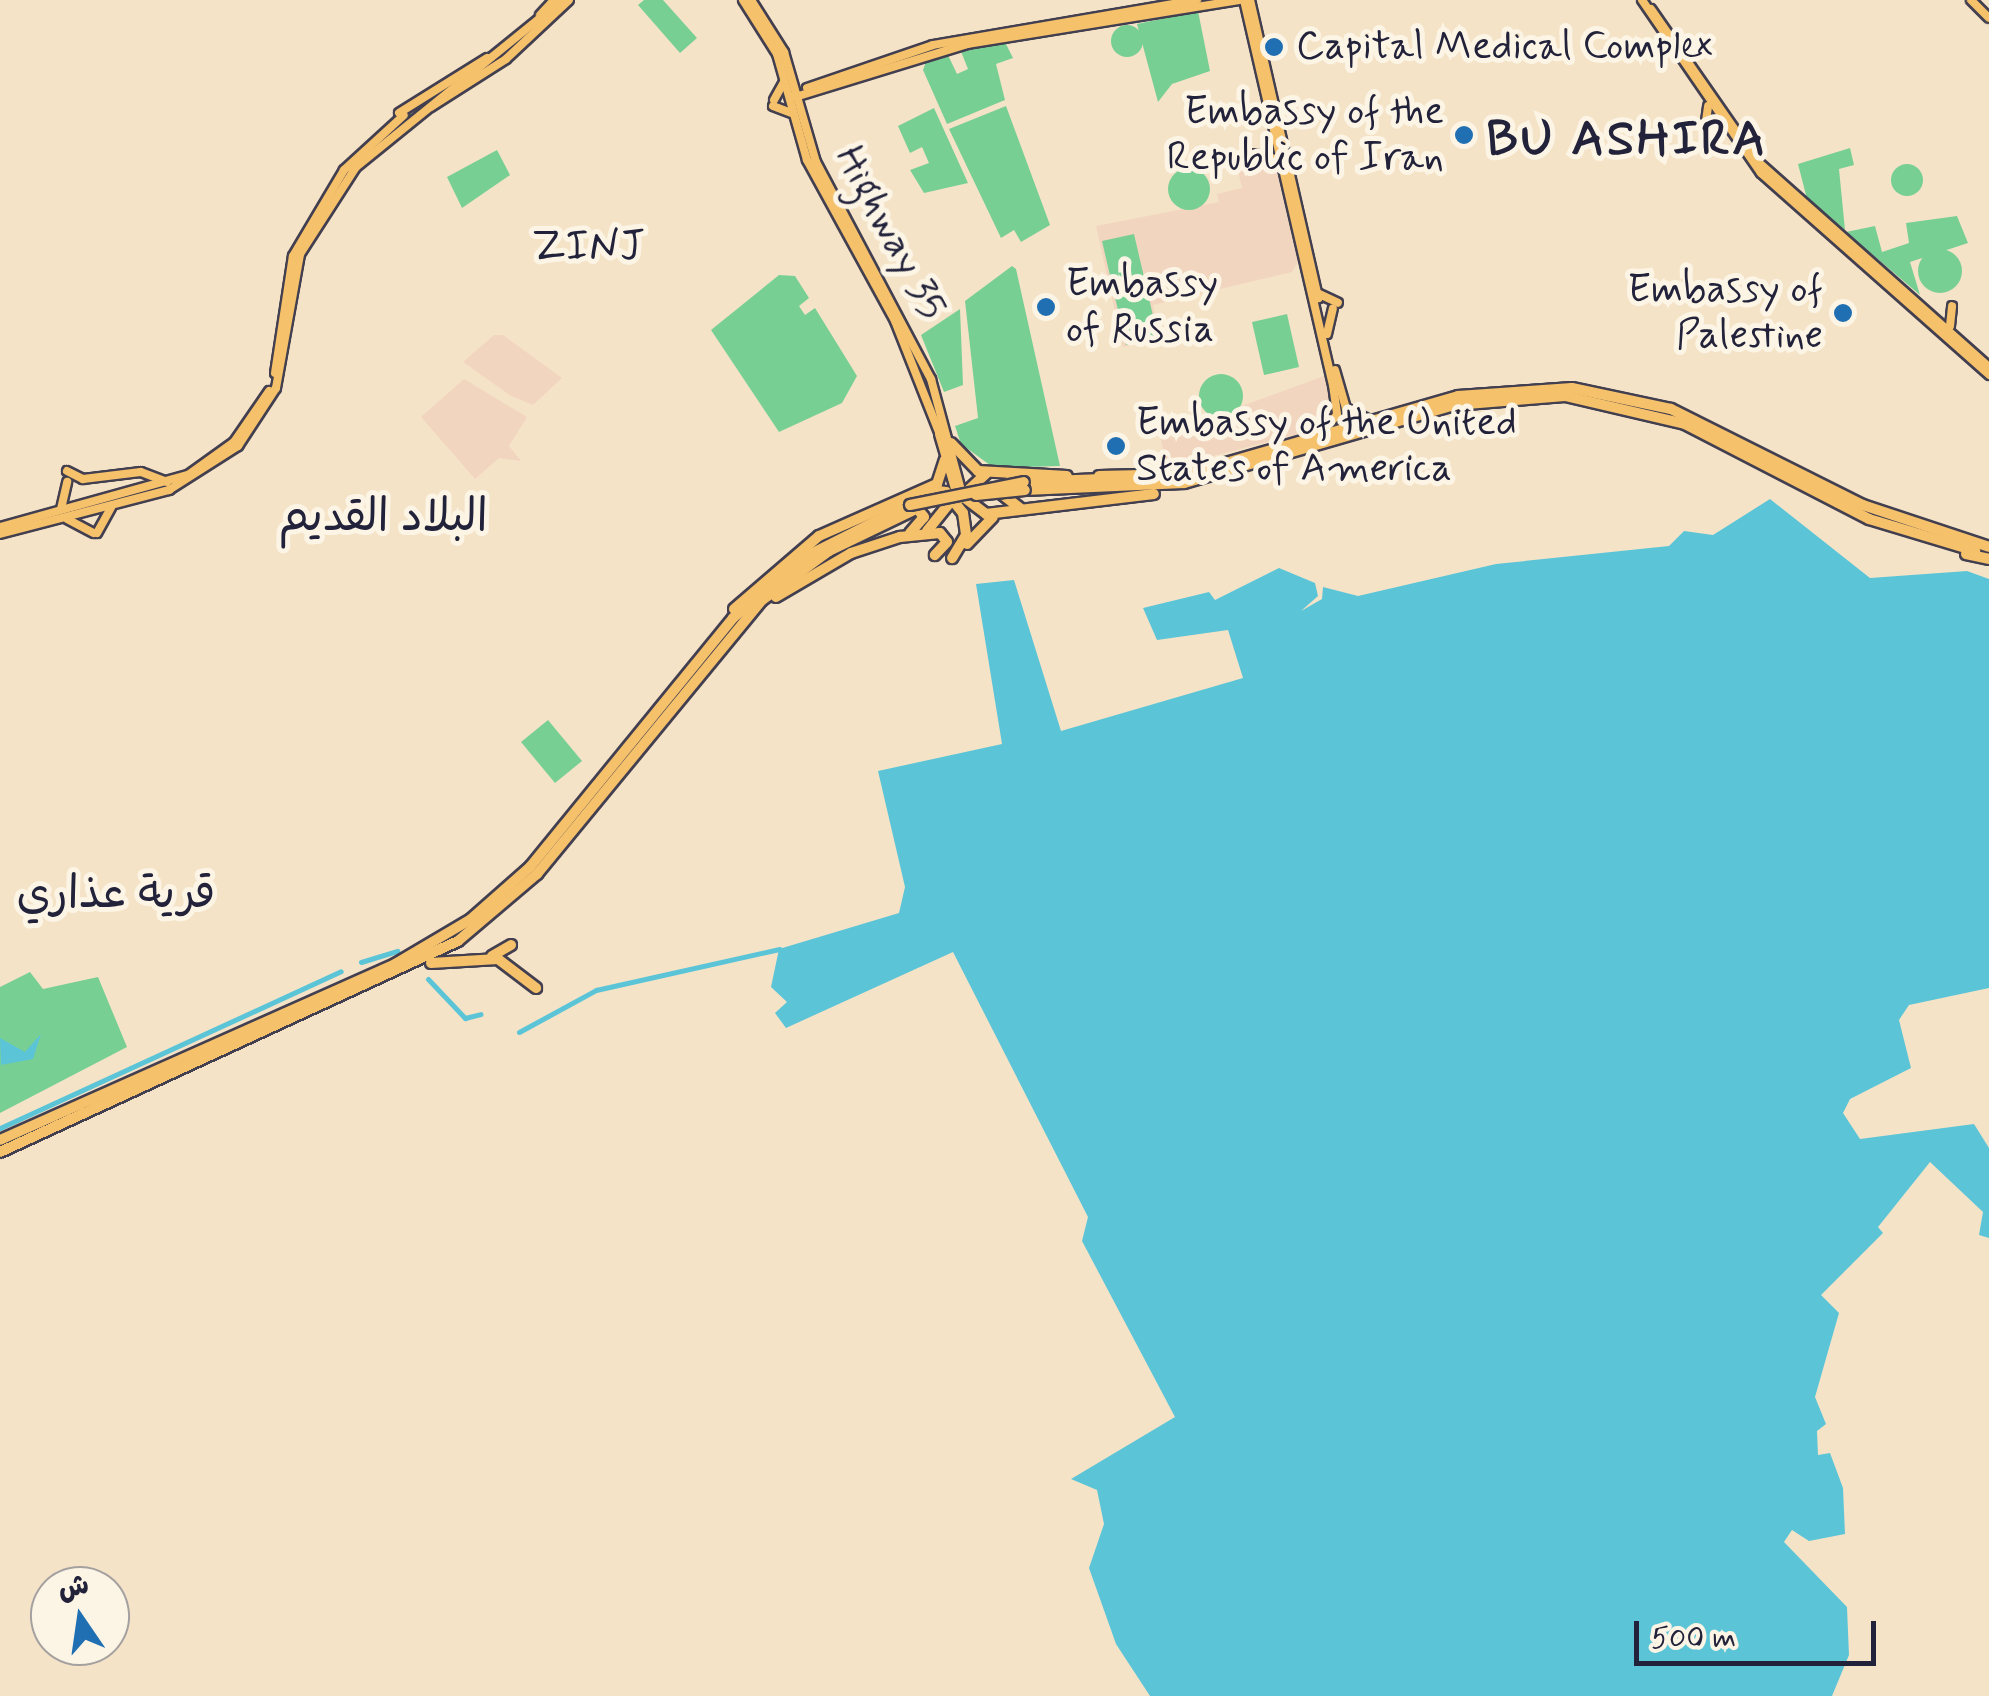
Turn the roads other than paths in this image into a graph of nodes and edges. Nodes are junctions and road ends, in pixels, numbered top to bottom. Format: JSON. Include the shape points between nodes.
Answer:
{"nodes":[{"id":1,"x":554,"y":0,"type":"edge"},
{"id":2,"x":562,"y":0,"type":"edge"},
{"id":3,"x":569,"y":0,"type":"edge"},
{"id":4,"x":743,"y":0,"type":"edge"},
{"id":5,"x":751,"y":0,"type":"edge"},
{"id":6,"x":1197,"y":0,"type":"edge"},
{"id":7,"x":1248,"y":0,"type":"edge"},
{"id":8,"x":1644,"y":0,"type":"edge"},
{"id":9,"x":1974,"y":0,"type":"edge"},
{"id":10,"x":1229,"y":2,"type":"edge"},
{"id":11,"x":1989,"y":15,"type":"edge"},
{"id":12,"x":1250,"y":18,"type":"junction"},
{"id":13,"x":504,"y":56,"type":"junction"},
{"id":14,"x":787,"y":72,"type":"junction"},
{"id":15,"x":815,"y":88,"type":"junction"},
{"id":16,"x":792,"y":96,"type":"junction"},
{"id":17,"x":1706,"y":102,"type":"junction"},
{"id":18,"x":798,"y":118,"type":"junction"},
{"id":19,"x":1274,"y":129,"type":"junction"},
{"id":20,"x":1726,"y":131,"type":"junction"},
{"id":21,"x":1264,"y":148,"type":"dead end"},
{"id":22,"x":1254,"y":154,"type":"dead end"},
{"id":23,"x":356,"y":162,"type":"junction"},
{"id":24,"x":370,"y":165,"type":"dead end"},
{"id":25,"x":1282,"y":173,"type":"junction"},
{"id":26,"x":1838,"y":239,"type":"junction"},
{"id":27,"x":1864,"y":260,"type":"junction"},
{"id":28,"x":1316,"y":292,"type":"junction"},
{"id":29,"x":1921,"y":300,"type":"junction"},
{"id":30,"x":1327,"y":334,"type":"junction"},
{"id":31,"x":1955,"y":334,"type":"junction"},
{"id":32,"x":1989,"y":367,"type":"edge"},
{"id":33,"x":1989,"y":375,"type":"edge"},
{"id":34,"x":1383,"y":418,"type":"junction"},
{"id":35,"x":940,"y":434,"type":"junction"},
{"id":36,"x":1304,"y":441,"type":"junction"},
{"id":37,"x":952,"y":443,"type":"junction"},
{"id":38,"x":945,"y":454,"type":"junction"},
{"id":39,"x":1213,"y":468,"type":"junction"},
{"id":40,"x":1236,"y":471,"type":"junction"},
{"id":41,"x":996,"y":472,"type":"junction"},
{"id":42,"x":1038,"y":474,"type":"junction"},
{"id":43,"x":178,"y":480,"type":"junction"},
{"id":44,"x":1024,"y":486,"type":"junction"},
{"id":45,"x":959,"y":496,"type":"junction"},
{"id":46,"x":116,"y":504,"type":"junction"},
{"id":47,"x":911,"y":504,"type":"junction"},
{"id":48,"x":885,"y":505,"type":"junction"},
{"id":49,"x":1033,"y":508,"type":"junction"},
{"id":50,"x":1003,"y":514,"type":"junction"},
{"id":51,"x":54,"y":516,"type":"junction"},
{"id":52,"x":0,"y":530,"type":"edge"},
{"id":53,"x":917,"y":534,"type":"junction"},
{"id":54,"x":900,"y":537,"type":"junction"},
{"id":55,"x":1938,"y":538,"type":"junction"},
{"id":56,"x":967,"y":544,"type":"dead end"},
{"id":57,"x":1989,"y":550,"type":"edge"},
{"id":58,"x":935,"y":555,"type":"dead end"},
{"id":59,"x":952,"y":558,"type":"dead end"},
{"id":60,"x":709,"y":650,"type":"junction"},
{"id":61,"x":510,"y":945,"type":"dead end"},
{"id":62,"x":481,"y":956,"type":"junction"},
{"id":63,"x":374,"y":986,"type":"junction"},
{"id":64,"x":536,"y":988,"type":"dead end"},
{"id":65,"x":0,"y":1140,"type":"edge"},
{"id":66,"x":0,"y":1152,"type":"edge"}],
"edges":[{"from":1,"to":23,"type":"main road","via":[[488,58],[394,119]]},
{"from":2,"to":13,"type":"main road"},
{"from":3,"to":13,"type":"main road"},
{"from":4,"to":14,"type":"main road","name":"Highway 35"},
{"from":5,"to":14,"type":"main road","name":"Highway 35"},
{"from":6,"to":15,"type":"main road","via":[[933,45]]},
{"from":7,"to":10,"type":"main road"},
{"from":7,"to":12,"type":"main road"},
{"from":8,"to":17,"type":"main road"},
{"from":8,"to":29,"type":"main road","via":[[1756,160]]},
{"from":9,"to":11,"type":"main road"},
{"from":10,"to":12,"type":"main road"},
{"from":10,"to":15,"type":"main road","via":[[968,44]]},
{"from":12,"to":19,"type":"main road"},
{"from":13,"to":23,"type":"main road"},
{"from":14,"to":15,"type":"main road"},
{"from":14,"to":16,"type":"main road","name":"Highway 35"},
{"from":14,"to":18,"type":"main road","via":[[773,103]]},
{"from":15,"to":16,"type":"main road"},
{"from":15,"to":18,"type":"main road"},
{"from":16,"to":18,"type":"main road","name":"Highway 35"},
{"from":17,"to":20,"type":"main road"},
{"from":17,"to":20,"type":"main road","via":[[1706,123]]},
{"from":18,"to":35,"type":"main road","name":"Highway 35","via":[[812,171],[909,350]]},
{"from":18,"to":37,"type":"main road","name":"Highway 35","via":[[912,336]]},
{"from":19,"to":21,"type":"main road"},
{"from":19,"to":25,"type":"main road"},
{"from":19,"to":28,"type":"main road"},
{"from":20,"to":26,"type":"main road"},
{"from":22,"to":25,"type":"main road","via":[[1272,154]]},
{"from":23,"to":24,"type":"main road"},
{"from":23,"to":43,"type":"main road","via":[[328,188],[287,273],[264,402],[234,442]]},
{"from":23,"to":46,"type":"main road","via":[[300,254],[280,372],[260,420],[198,476]]},
{"from":25,"to":36,"type":"main road","via":[[1337,412]]},
{"from":26,"to":27,"type":"main road"},
{"from":26,"to":27,"type":"main road","via":[[1845,256]]},
{"from":27,"to":33,"type":"main road"},
{"from":28,"to":30,"type":"main road"},
{"from":28,"to":30,"type":"main road","via":[[1336,306]]},
{"from":29,"to":31,"type":"main road"},
{"from":29,"to":31,"type":"main road","via":[[1951,305],[1946,318]]},
{"from":30,"to":34,"type":"main road","via":[[1346,408]]},
{"from":31,"to":32,"type":"main road"},
{"from":34,"to":36,"type":"highway"},
{"from":34,"to":55,"type":"highway","via":[[1513,388],[1628,396]]},
{"from":35,"to":38,"type":"main road","name":"Highway 35"},
{"from":35,"to":45,"type":"highway"},
{"from":36,"to":39,"type":"highway"},
{"from":37,"to":41,"type":"highway","via":[[972,468]]},
{"from":37,"to":45,"type":"main road","name":"Highway 35"},
{"from":38,"to":45,"type":"main road","name":"Highway 35"},
{"from":38,"to":47,"type":"highway","via":[[942,480]]},
{"from":39,"to":42,"type":"highway"},
{"from":39,"to":44,"type":"highway","via":[[1136,482]]},
{"from":40,"to":44,"type":"highway","via":[[1149,488]]},
{"from":40,"to":49,"type":"highway","via":[[1166,492]]},
{"from":40,"to":55,"type":"highway","via":[[1454,405],[1581,398],[1700,430]]},
{"from":41,"to":42,"type":"highway"},
{"from":41,"to":45,"type":"highway"},
{"from":42,"to":49,"type":"highway","via":[[1010,477],[998,491],[1008,506]]},
{"from":43,"to":51,"type":"main road"},
{"from":43,"to":51,"type":"main road","via":[[67,476],[67,502]]},
{"from":44,"to":47,"type":"highway","bridge":true},
{"from":45,"to":47,"type":"highway","via":[[939,489]]},
{"from":45,"to":50,"type":"highway"},
{"from":45,"to":53,"type":"highway","via":[[938,524]]},
{"from":45,"to":59,"type":"highway","via":[[966,531]]},
{"from":46,"to":51,"type":"main road"},
{"from":46,"to":51,"type":"main road","via":[[95,533]]},
{"from":47,"to":48,"type":"highway"},
{"from":47,"to":60,"type":"highway","via":[[805,557]]},
{"from":48,"to":54,"type":"highway","via":[[912,502],[922,512],[922,526]]},
{"from":48,"to":60,"type":"highway","via":[[796,551]]},
{"from":49,"to":50,"type":"highway"},
{"from":50,"to":56,"type":"highway","via":[[980,523]]},
{"from":51,"to":52,"type":"main road"},
{"from":53,"to":54,"type":"highway"},
{"from":53,"to":58,"type":"highway","via":[[944,535]]},
{"from":54,"to":60,"type":"highway","via":[[801,580]]},
{"from":55,"to":57,"type":"highway"},
{"from":60,"to":63,"type":"highway","via":[[537,874],[458,941]]},
{"from":60,"to":65,"type":"highway","via":[[530,867],[471,918],[396,964]]},
{"from":61,"to":62,"type":"highway"},
{"from":62,"to":63,"type":"highway","via":[[449,958]]},
{"from":62,"to":64,"type":"highway","via":[[524,970]]},
{"from":63,"to":66,"type":"highway"}]}
